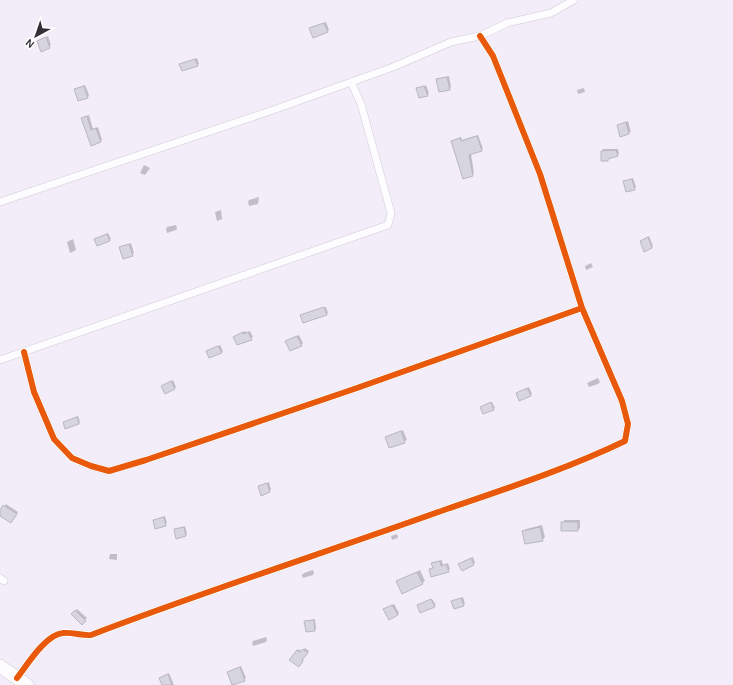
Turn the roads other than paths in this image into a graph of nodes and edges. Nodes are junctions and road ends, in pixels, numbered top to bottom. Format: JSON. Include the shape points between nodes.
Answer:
{"nodes":[{"id":1,"x":574,"y":0,"type":"edge"},
{"id":2,"x":480,"y":36,"type":"junction"},
{"id":3,"x":351,"y":82,"type":"junction"},
{"id":4,"x":0,"y":202,"type":"edge"},
{"id":5,"x":582,"y":308,"type":"junction"},
{"id":6,"x":24,"y":352,"type":"junction"},
{"id":7,"x":0,"y":360,"type":"edge"},
{"id":8,"x":0,"y":666,"type":"edge"},
{"id":9,"x":22,"y":681,"type":"edge"}],
"edges":[{"from":1,"to":2,"type":"street","via":[[551,13],[507,23]]},
{"from":2,"to":3,"type":"street","via":[[451,42]]},
{"from":2,"to":5,"type":"street","via":[[493,56],[540,174]]},
{"from":3,"to":4,"type":"street"},
{"from":3,"to":6,"type":"street","via":[[361,104],[391,212],[388,225]]},
{"from":5,"to":6,"type":"street","via":[[357,388],[109,471],[72,458],[54,439],[34,392]]},
{"from":5,"to":9,"type":"street","via":[[622,401],[628,424],[625,441],[583,461],[399,528],[290,563],[91,635],[63,632],[37,652]]},
{"from":6,"to":7,"type":"street"},
{"from":8,"to":9,"type":"highway"}]}
